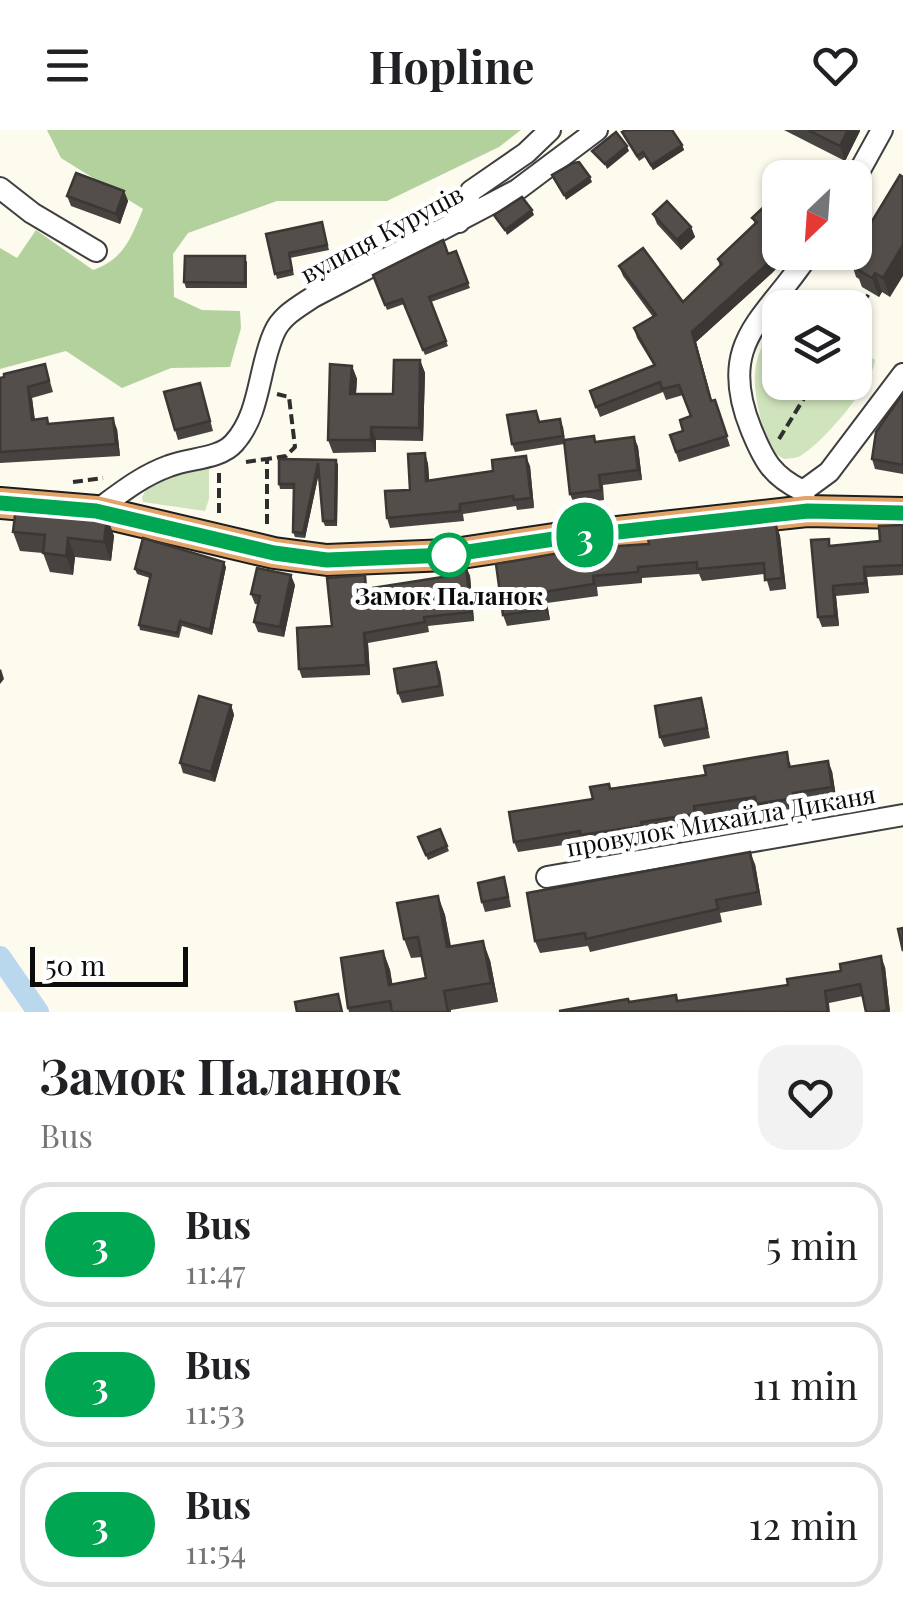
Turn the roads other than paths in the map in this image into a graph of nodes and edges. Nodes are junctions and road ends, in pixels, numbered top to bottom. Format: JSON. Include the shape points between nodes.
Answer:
{"nodes":[{"id":1,"x":550,"y":130,"type":"edge"},
{"id":2,"x":596,"y":130,"type":"edge"},
{"id":3,"x":882,"y":130,"type":"edge"},
{"id":4,"x":865,"y":160,"type":"edge"},
{"id":5,"x":0,"y":188,"type":"edge"},
{"id":6,"x":459,"y":222,"type":"junction"},
{"id":7,"x":96,"y":252,"type":"dead end"},
{"id":8,"x":796,"y":270,"type":"edge"},
{"id":9,"x":903,"y":374,"type":"edge"},
{"id":10,"x":806,"y":501,"type":"junction"},
{"id":11,"x":0,"y":503,"type":"edge"},
{"id":12,"x":96,"y":511,"type":"junction"},
{"id":13,"x":903,"y":513,"type":"edge"},
{"id":14,"x":903,"y":815,"type":"edge"},
{"id":15,"x":547,"y":877,"type":"dead end"}],
"edges":[{"from":1,"to":6,"type":"street","via":[[471,191]]},
{"from":2,"to":6,"type":"street","name":"вулиця Куруців","via":[[517,190]]},
{"from":3,"to":4,"type":"street"},
{"from":5,"to":7,"type":"street"},
{"from":6,"to":12,"type":"street","name":"вулиця Куруців","via":[[287,315],[274,332],[249,421],[237,440],[227,450],[135,482]]},
{"from":8,"to":10,"type":"street","via":[[748,334],[738,389],[766,460]]},
{"from":9,"to":10,"type":"street"},
{"from":10,"to":12,"type":"highway","via":[[448,555],[327,560]]},
{"from":10,"to":13,"type":"highway"},
{"from":11,"to":12,"type":"highway"},
{"from":14,"to":15,"type":"street","name":"провулок Михайла Диканя"}]}
